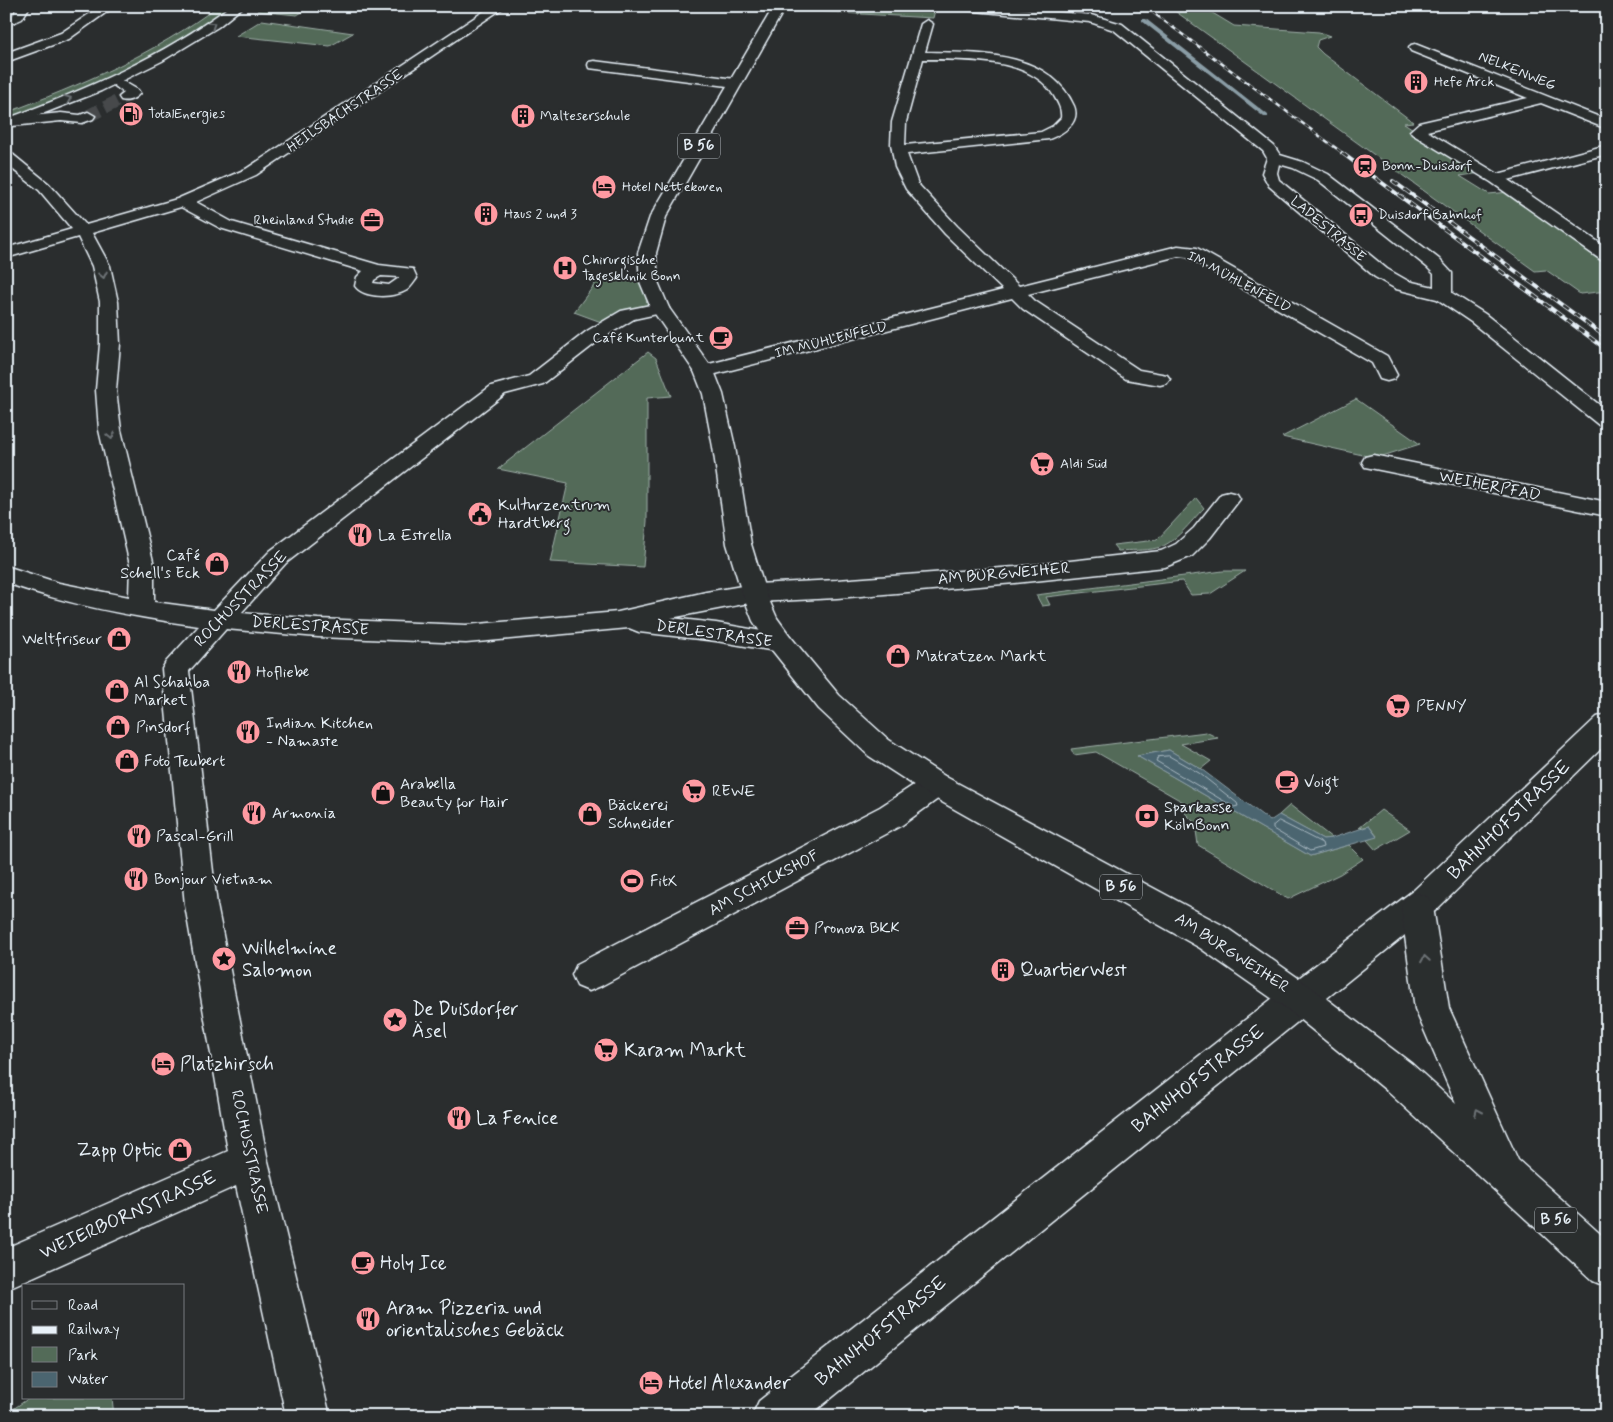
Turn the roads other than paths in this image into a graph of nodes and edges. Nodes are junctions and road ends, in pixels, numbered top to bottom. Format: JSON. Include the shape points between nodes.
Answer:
{"nodes":[{"id":1,"x":24,"y":6,"type":"edge"},
{"id":2,"x":109,"y":6,"type":"edge"},
{"id":3,"x":238,"y":6,"type":"edge"},
{"id":4,"x":500,"y":6,"type":"edge"},
{"id":5,"x":780,"y":6,"type":"edge"},
{"id":6,"x":954,"y":6,"type":"edge"},
{"id":7,"x":6,"y":23,"type":"edge"},
{"id":8,"x":927,"y":24,"type":"dead end"},
{"id":9,"x":1415,"y":48,"type":"dead end"},
{"id":10,"x":918,"y":55,"type":"junction"},
{"id":11,"x":6,"y":58,"type":"edge"},
{"id":12,"x":594,"y":65,"type":"dead end"},
{"id":13,"x":114,"y":80,"type":"junction"},
{"id":14,"x":735,"y":82,"type":"junction"},
{"id":15,"x":126,"y":97,"type":"dead end"},
{"id":16,"x":1543,"y":99,"type":"junction"},
{"id":17,"x":88,"y":116,"type":"tunnel mouth"},
{"id":18,"x":9,"y":123,"type":"edge"},
{"id":19,"x":1607,"y":125,"type":"edge"},
{"id":20,"x":1607,"y":149,"type":"edge"},
{"id":21,"x":899,"y":150,"type":"junction"},
{"id":22,"x":6,"y":156,"type":"edge"},
{"id":23,"x":1274,"y":158,"type":"junction"},
{"id":24,"x":1496,"y":179,"type":"junction"},
{"id":25,"x":183,"y":202,"type":"junction"},
{"id":26,"x":83,"y":231,"type":"junction"},
{"id":27,"x":6,"y":253,"type":"edge"},
{"id":28,"x":1607,"y":256,"type":"edge"},
{"id":29,"x":378,"y":270,"type":"dead end"},
{"id":30,"x":1016,"y":292,"type":"junction"},
{"id":31,"x":1442,"y":295,"type":"junction"},
{"id":32,"x":660,"y":308,"type":"junction"},
{"id":33,"x":704,"y":371,"type":"junction"},
{"id":34,"x":1387,"y":375,"type":"dead end"},
{"id":35,"x":1160,"y":379,"type":"dead end"},
{"id":36,"x":1607,"y":422,"type":"edge"},
{"id":37,"x":1374,"y":462,"type":"dead end"},
{"id":38,"x":1229,"y":499,"type":"dead end"},
{"id":39,"x":1607,"y":509,"type":"edge"},
{"id":40,"x":6,"y":574,"type":"edge"},
{"id":41,"x":754,"y":593,"type":"junction"},
{"id":42,"x":141,"y":609,"type":"junction"},
{"id":43,"x":221,"y":620,"type":"junction"},
{"id":44,"x":618,"y":621,"type":"junction"},
{"id":45,"x":781,"y":643,"type":"junction"},
{"id":46,"x":1607,"y":725,"type":"edge"},
{"id":47,"x":936,"y":785,"type":"junction"},
{"id":48,"x":1417,"y":907,"type":"junction"},
{"id":49,"x":589,"y":975,"type":"dead end"},
{"id":50,"x":1299,"y":998,"type":"junction"},
{"id":51,"x":249,"y":1161,"type":"junction"},
{"id":52,"x":1504,"y":1172,"type":"junction"},
{"id":53,"x":1607,"y":1267,"type":"edge"},
{"id":54,"x":6,"y":1269,"type":"edge"},
{"id":55,"x":308,"y":1416,"type":"edge"},
{"id":56,"x":774,"y":1416,"type":"edge"}],
"edges":[{"from":1,"to":7,"type":"street","via":[[18,17]]},
{"from":2,"to":11,"type":"street","via":[[65,36]]},
{"from":13,"to":3,"type":"street","one_way":true,"via":[[184,43]]},
{"from":4,"to":25,"type":"street","name":"HEILSBACHSTRASSE","via":[[268,163]]},
{"from":5,"to":14,"type":"street","number":"B 56"},
{"from":6,"to":23,"type":"street","via":[[1106,16],[1270,149]]},
{"from":8,"to":10,"type":"street"},
{"from":9,"to":16,"type":"street","name":"NELKENWEG"},
{"from":10,"to":21,"type":"street","via":[[899,122]]},
{"from":10,"to":21,"type":"street","via":[[1009,62],[1032,69],[1048,80],[1064,98],[1067,122],[1044,136]]},
{"from":12,"to":14,"type":"street"},
{"from":13,"to":15,"type":"street","via":[[133,93]]},
{"from":18,"to":13,"type":"street","one_way":true},
{"from":14,"to":32,"type":"street","number":"B 56","via":[[658,217],[647,253],[649,282]]},
{"from":16,"to":19,"type":"street","name":"NELKENWEG"},
{"from":16,"to":24,"type":"street","via":[[1424,126],[1417,131]]},
{"from":17,"to":18,"type":"street"},
{"from":20,"to":24,"type":"street"},
{"from":21,"to":30,"type":"street","via":[[902,167],[911,186],[929,208]]},
{"from":22,"to":26,"type":"street","via":[[44,187]]},
{"from":23,"to":31,"type":"street","via":[[1323,177],[1433,263],[1443,273]]},
{"from":23,"to":31,"type":"street","name":"LADESTRASSE","via":[[1268,169],[1274,183],[1381,273],[1402,285]]},
{"from":24,"to":28,"type":"street"},
{"from":25,"to":26,"type":"street","name":"HEILSBACHSTRASSE"},
{"from":25,"to":29,"type":"street","via":[[226,224]]},
{"from":26,"to":27,"type":"street","name":"HEILSBACHSTRASSE"},
{"from":26,"to":42,"type":"street","one_way":true,"via":[[101,266],[109,302],[106,390],[110,430],[142,565]]},
{"from":30,"to":33,"type":"street","name":"IM MÜHLENFELD"},
{"from":30,"to":34,"type":"street","name":"IM MÜHLENFELD","via":[[1178,251],[1192,252],[1380,360]]},
{"from":30,"to":35,"type":"street","via":[[1029,305],[1133,375]]},
{"from":31,"to":36,"type":"street","name":"LADESTRASSE","via":[[1478,318]]},
{"from":32,"to":33,"type":"street","name":"AM BURGWEIHER","number":"B 56"},
{"from":32,"to":43,"type":"street","name":"ROCHUSSTRASSE","via":[[628,315],[594,335],[536,380],[498,390],[278,557]]},
{"from":33,"to":41,"type":"street","name":"AM BURGWEIHER","number":"B 56","via":[[724,447],[739,544]]},
{"from":37,"to":39,"type":"street","name":"WEIHERPFAD"},
{"from":38,"to":41,"type":"street","name":"AM BURGWEIHER","via":[[1184,550],[1165,558],[1015,575]]},
{"from":40,"to":42,"type":"street","name":"DERLESTRASSE","via":[[56,592]]},
{"from":41,"to":44,"type":"street","name":"DERLESTRASSE"},
{"from":41,"to":45,"type":"street","name":"AM BURGWEIHER","number":"B 56","via":[[766,621]]},
{"from":42,"to":43,"type":"street","name":"DERLESTRASSE"},
{"from":43,"to":44,"type":"street","name":"DERLESTRASSE","via":[[466,634]]},
{"from":43,"to":51,"type":"street","name":"ROCHUSSTRASSE","via":[[174,669],[201,905]]},
{"from":44,"to":45,"type":"street","name":"DERLESTRASSE"},
{"from":45,"to":47,"type":"street","name":"AM BURGWEIHER","number":"B 56","via":[[829,702],[879,748]]},
{"from":46,"to":48,"type":"street","name":"BAHNHOFSTRASSE"},
{"from":47,"to":49,"type":"street","name":"AM SCHICKSHOF","via":[[891,816]]},
{"from":47,"to":50,"type":"street","name":"AM BURGWEIHER","number":"B 56","via":[[1212,937]]},
{"from":48,"to":50,"type":"street","name":"BAHNHOFSTRASSE"},
{"from":52,"to":48,"type":"street","one_way":true,"via":[[1432,1009]]},
{"from":50,"to":52,"type":"street","name":"AM BURGWEIHER","number":"B 56","via":[[1399,1077]]},
{"from":50,"to":56,"type":"street","name":"BAHNHOFSTRASSE"},
{"from":51,"to":54,"type":"street","name":"WEIERBORNSTRASSE"},
{"from":51,"to":55,"type":"street","name":"ROCHUSSTRASSE"},
{"from":52,"to":53,"type":"street","name":"AM BURGWEIHER","number":"B 56"}]}
